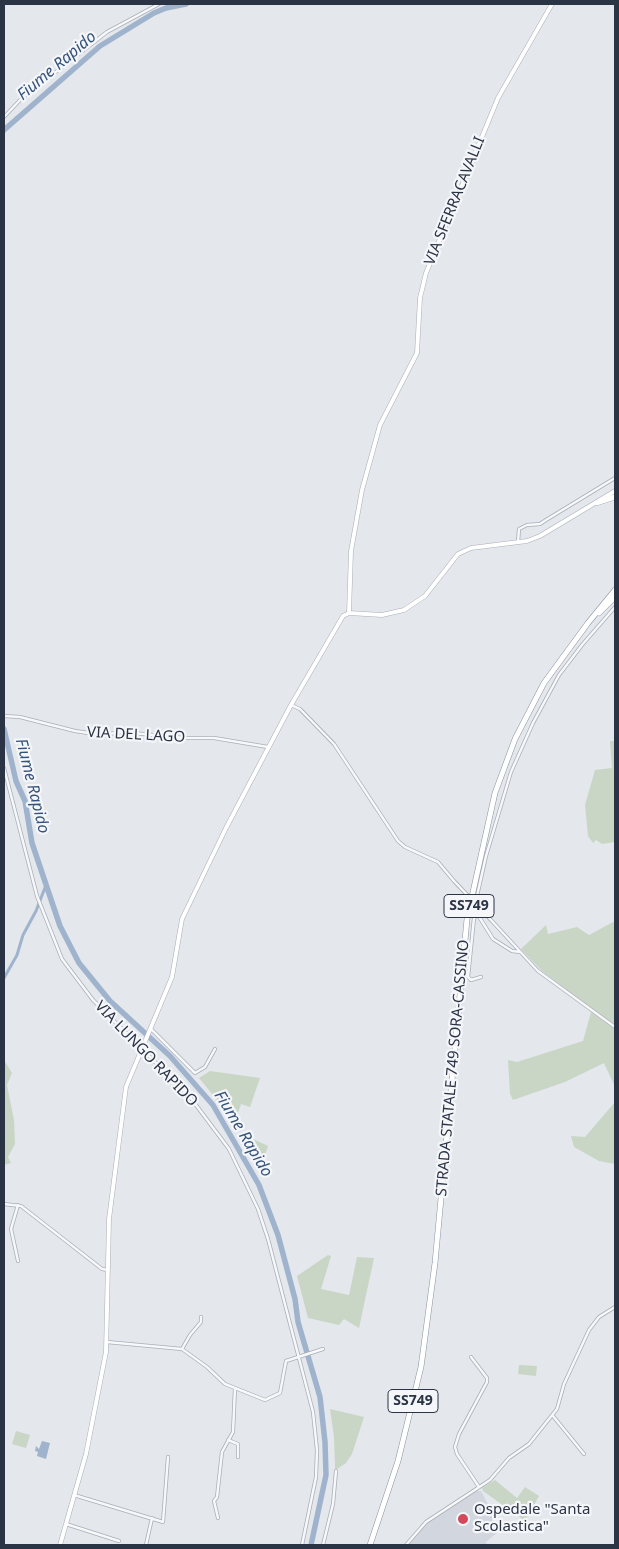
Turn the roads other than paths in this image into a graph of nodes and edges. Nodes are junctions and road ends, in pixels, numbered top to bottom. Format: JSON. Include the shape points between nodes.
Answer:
{"nodes":[{"id":1,"x":158,"y":4,"type":"edge"},
{"id":2,"x":552,"y":4,"type":"edge"},
{"id":3,"x":4,"y":117,"type":"edge"},
{"id":4,"x":615,"y":478,"type":"edge"},
{"id":5,"x":615,"y":491,"type":"edge"},
{"id":6,"x":615,"y":497,"type":"edge"},
{"id":7,"x":596,"y":503,"type":"junction"},
{"id":8,"x":518,"y":542,"type":"junction"},
{"id":9,"x":615,"y":588,"type":"edge"},
{"id":10,"x":615,"y":597,"type":"edge"},
{"id":11,"x":615,"y":607,"type":"edge"},
{"id":12,"x":349,"y":613,"type":"junction"},
{"id":13,"x":577,"y":637,"type":"junction"},
{"id":14,"x":291,"y":705,"type":"junction"},
{"id":15,"x":5,"y":716,"type":"edge"},
{"id":16,"x":269,"y":748,"type":"junction"},
{"id":17,"x":4,"y":768,"type":"edge"},
{"id":18,"x":478,"y":915,"type":"junction"},
{"id":19,"x":520,"y":952,"type":"junction"},
{"id":20,"x":481,"y":976,"type":"dead end"},
{"id":21,"x":615,"y":1027,"type":"edge"},
{"id":22,"x":150,"y":1032,"type":"junction"},
{"id":23,"x":143,"y":1047,"type":"junction"},
{"id":24,"x":215,"y":1049,"type":"dead end"},
{"id":25,"x":4,"y":1204,"type":"edge"},
{"id":26,"x":18,"y":1205,"type":"junction"},
{"id":27,"x":18,"y":1262,"type":"dead end"},
{"id":28,"x":108,"y":1270,"type":"junction"},
{"id":29,"x":615,"y":1307,"type":"edge"},
{"id":30,"x":201,"y":1317,"type":"dead end"},
{"id":31,"x":107,"y":1342,"type":"junction"},
{"id":32,"x":182,"y":1349,"type":"junction"},
{"id":33,"x":323,"y":1349,"type":"dead end"},
{"id":34,"x":298,"y":1356,"type":"junction"},
{"id":35,"x":471,"y":1357,"type":"dead end"},
{"id":36,"x":236,"y":1388,"type":"junction"},
{"id":37,"x":553,"y":1416,"type":"junction"},
{"id":38,"x":228,"y":1440,"type":"junction"},
{"id":39,"x":584,"y":1454,"type":"dead end"},
{"id":40,"x":168,"y":1457,"type":"dead end"},
{"id":41,"x":238,"y":1457,"type":"dead end"},
{"id":42,"x":336,"y":1471,"type":"dead end"},
{"id":43,"x":479,"y":1486,"type":"junction"},
{"id":44,"x":74,"y":1495,"type":"junction"},
{"id":45,"x":152,"y":1518,"type":"junction"},
{"id":46,"x":218,"y":1518,"type":"dead end"},
{"id":47,"x":65,"y":1524,"type":"junction"},
{"id":48,"x":119,"y":1541,"type":"dead end"},
{"id":49,"x":60,"y":1545,"type":"edge"},
{"id":50,"x":146,"y":1545,"type":"edge"},
{"id":51,"x":302,"y":1545,"type":"edge"},
{"id":52,"x":323,"y":1545,"type":"edge"},
{"id":53,"x":370,"y":1545,"type":"edge"},
{"id":54,"x":406,"y":1545,"type":"edge"}],
"edges":[{"from":1,"to":3,"type":"street","via":[[107,32]]},
{"from":2,"to":12,"type":"main road","name":"VIA SFERRACAVALLI","via":[[498,98],[426,273],[420,298],[417,353],[380,425],[362,490],[351,551]]},
{"from":4,"to":8,"type":"street","via":[[540,524],[527,525],[519,530]]},
{"from":5,"to":7,"type":"main road"},
{"from":6,"to":7,"type":"highway"},
{"from":7,"to":8,"type":"main road","via":[[547,532]]},
{"from":8,"to":12,"type":"main road","via":[[484,546],[458,554],[425,596],[412,606],[382,615]]},
{"from":9,"to":13,"type":"highway","name":"STRADA STATALE 749 SORA-CASSINO","number":"SS749"},
{"from":10,"to":13,"type":"highway"},
{"from":11,"to":18,"type":"street","via":[[558,675],[510,772],[477,896],[475,908]]},
{"from":12,"to":14,"type":"main road","via":[[337,623]]},
{"from":13,"to":53,"type":"highway","name":"STRADA STATALE 749 SORA-CASSINO","number":"SS749","via":[[544,683],[515,739],[495,793],[477,867],[463,953],[435,1263],[422,1358],[398,1460]]},
{"from":14,"to":16,"type":"main road"},
{"from":14,"to":19,"type":"street","bridge":true,"via":[[300,709],[334,744],[398,841],[438,862]]},
{"from":15,"to":16,"type":"street","name":"VIA DEL LAGO","via":[[93,734],[122,732],[214,738]]},
{"from":16,"to":22,"type":"main road","via":[[182,919],[172,977]]},
{"from":17,"to":23,"type":"street","name":"VIA LUNGO RAPIDO","via":[[37,896],[62,959],[80,986]]},
{"from":18,"to":19,"type":"street","via":[[493,939],[512,951]]},
{"from":18,"to":20,"type":"street","via":[[474,918],[468,977],[471,980]]},
{"from":19,"to":21,"type":"street","via":[[538,971]]},
{"from":22,"to":23,"type":"main road"},
{"from":22,"to":24,"type":"street","via":[[195,1073],[205,1067]]},
{"from":23,"to":28,"type":"main road","via":[[126,1087],[109,1219]]},
{"from":23,"to":34,"type":"street","name":"VIA LUNGO RAPIDO","via":[[190,1097],[229,1149],[258,1209]]},
{"from":25,"to":26,"type":"street"},
{"from":26,"to":27,"type":"street","via":[[11,1229]]},
{"from":26,"to":28,"type":"street","via":[[102,1269]]},
{"from":28,"to":31,"type":"main road"},
{"from":29,"to":37,"type":"street","via":[[599,1317],[589,1330]]},
{"from":30,"to":32,"type":"street","via":[[201,1322]]},
{"from":31,"to":32,"type":"street"},
{"from":31,"to":44,"type":"main road","via":[[88,1444]]},
{"from":32,"to":36,"type":"street","via":[[225,1384]]},
{"from":33,"to":34,"type":"street"},
{"from":34,"to":36,"type":"street","via":[[286,1361],[277,1396],[265,1400]]},
{"from":34,"to":51,"type":"street","name":"VIA LUNGO RAPIDO","via":[[313,1412],[317,1450],[316,1477]]},
{"from":35,"to":43,"type":"street","via":[[487,1382],[459,1434],[456,1447],[457,1454]]},
{"from":36,"to":38,"type":"street","via":[[234,1429]]},
{"from":37,"to":39,"type":"street"},
{"from":37,"to":43,"type":"street","via":[[490,1480]]},
{"from":38,"to":41,"type":"street","via":[[238,1444]]},
{"from":38,"to":46,"type":"street","via":[[222,1452],[214,1501]]},
{"from":40,"to":45,"type":"street","via":[[163,1522]]},
{"from":42,"to":52,"type":"street","via":[[333,1504]]},
{"from":43,"to":54,"type":"street","via":[[426,1522]]},
{"from":44,"to":45,"type":"street"},
{"from":44,"to":47,"type":"main road"},
{"from":45,"to":50,"type":"street"},
{"from":47,"to":48,"type":"street"},
{"from":47,"to":49,"type":"main road"}]}
